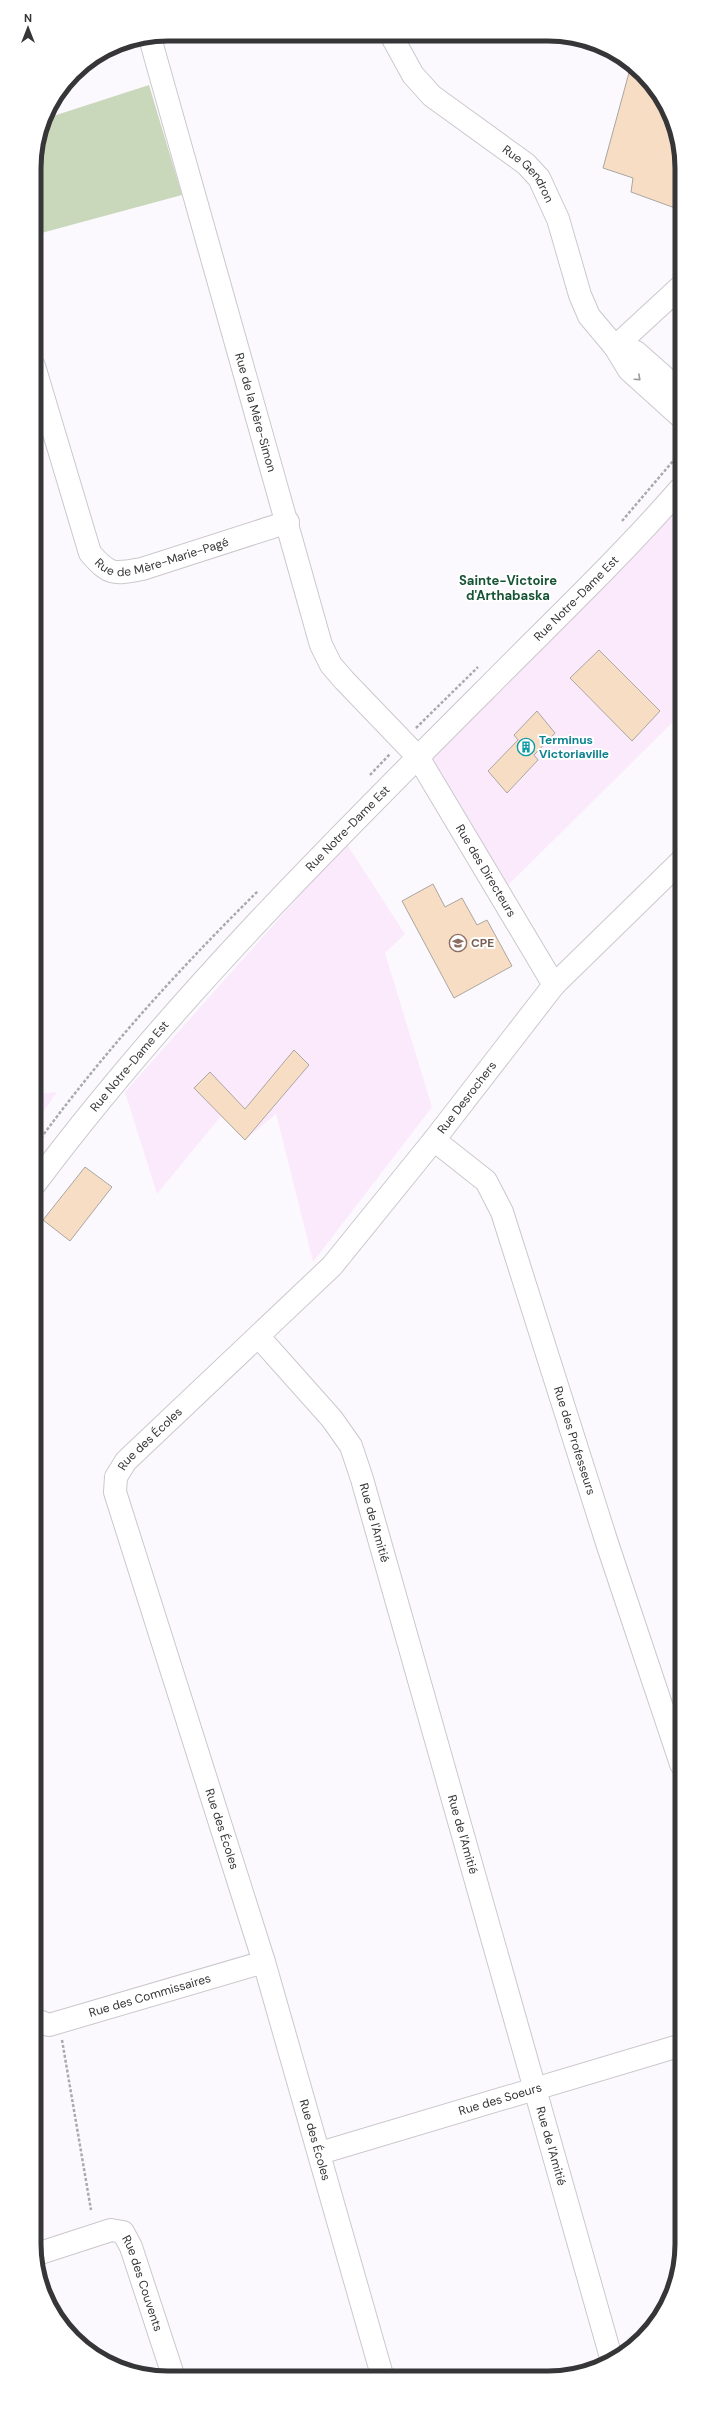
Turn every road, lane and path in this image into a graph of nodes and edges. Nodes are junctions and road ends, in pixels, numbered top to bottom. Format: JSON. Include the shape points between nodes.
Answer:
{"nodes":[{"id":1,"x":395,"y":41,"type":"edge"},
{"id":2,"x":151,"y":42,"type":"edge"},
{"id":3,"x":675,"y":293,"type":"edge"},
{"id":4,"x":615,"y":347,"type":"junction"},
{"id":5,"x":675,"y":387,"type":"edge"},
{"id":6,"x":41,"y":389,"type":"edge"},
{"id":7,"x":675,"y":411,"type":"edge"},
{"id":8,"x":675,"y":495,"type":"edge"},
{"id":9,"x":288,"y":522,"type":"junction"},
{"id":10,"x":418,"y":757,"type":"junction"},
{"id":11,"x":675,"y":867,"type":"edge"},
{"id":12,"x":554,"y":985,"type":"junction"},
{"id":13,"x":434,"y":1140,"type":"junction"},
{"id":14,"x":41,"y":1176,"type":"edge"},
{"id":15,"x":259,"y":1337,"type":"junction"},
{"id":16,"x":675,"y":1746,"type":"edge"},
{"id":17,"x":264,"y":1962,"type":"junction"},
{"id":18,"x":41,"y":2022,"type":"edge"},
{"id":19,"x":59,"y":2022,"type":"junction"},
{"id":20,"x":675,"y":2047,"type":"edge"},
{"id":21,"x":535,"y":2088,"type":"junction"},
{"id":22,"x":320,"y":2153,"type":"junction"},
{"id":23,"x":91,"y":2210,"type":"dead end"},
{"id":24,"x":41,"y":2252,"type":"edge"},
{"id":25,"x":610,"y":2355,"type":"edge"},
{"id":26,"x":171,"y":2371,"type":"edge"},
{"id":27,"x":381,"y":2371,"type":"edge"}],
"edges":[{"from":1,"to":4,"type":"street","name":"Rue Gendron","via":[[413,75],[432,96],[520,160],[539,178],[558,218],[580,295],[590,316]]},
{"from":2,"to":9,"type":"street","name":"Rue de la Mère-Simon"},
{"from":3,"to":4,"type":"street"},
{"from":4,"to":5,"type":"street","via":[[636,352]]},
{"from":4,"to":7,"type":"street","name":"Rue Gendron","one_way":true,"via":[[629,370]]},
{"from":6,"to":9,"type":"street","name":"Rue de Mère-Marie-Pagé","via":[[90,553],[104,569],[119,573],[142,569]]},
{"from":8,"to":10,"type":"street","name":"Rue Notre-Dame Est"},
{"from":9,"to":10,"type":"street","name":"Rue de la Mère-Simon","via":[[321,645],[331,665]]},
{"from":10,"to":12,"type":"street","name":"Rue des Directeurs"},
{"from":10,"to":14,"type":"street","name":"Rue Notre-Dame Est","via":[[196,988],[146,1045]]},
{"from":11,"to":12,"type":"street","name":"Rue Desrochers"},
{"from":12,"to":13,"type":"street","name":"Rue Desrochers"},
{"from":13,"to":15,"type":"street","name":"Rue Desrochers","via":[[332,1266]]},
{"from":13,"to":16,"type":"street","name":"Rue des Professeurs","via":[[486,1181],[502,1212],[607,1543]]},
{"from":15,"to":17,"type":"street","name":"Rue des Écoles","via":[[126,1461],[116,1477],[115,1492]]},
{"from":15,"to":21,"type":"street","name":"Rue de l'Amitié","via":[[332,1419],[351,1446],[367,1494]]},
{"from":17,"to":19,"type":"street","name":"Rue des Commissaires"},
{"from":17,"to":22,"type":"street","name":"Rue des Écoles"},
{"from":18,"to":19,"type":"street","name":"Rue des Commissaires","via":[[49,2025]]},
{"from":19,"to":23,"type":"path"},
{"from":20,"to":21,"type":"street","name":"Rue des Soeurs"},
{"from":21,"to":22,"type":"street","name":"Rue des Soeurs"},
{"from":21,"to":25,"type":"street","name":"Rue de l'Amitié"},
{"from":22,"to":27,"type":"street","name":"Rue des Écoles"},
{"from":24,"to":26,"type":"street","name":"Rue des Couvents","via":[[111,2230],[123,2232],[131,2247]]}]}
